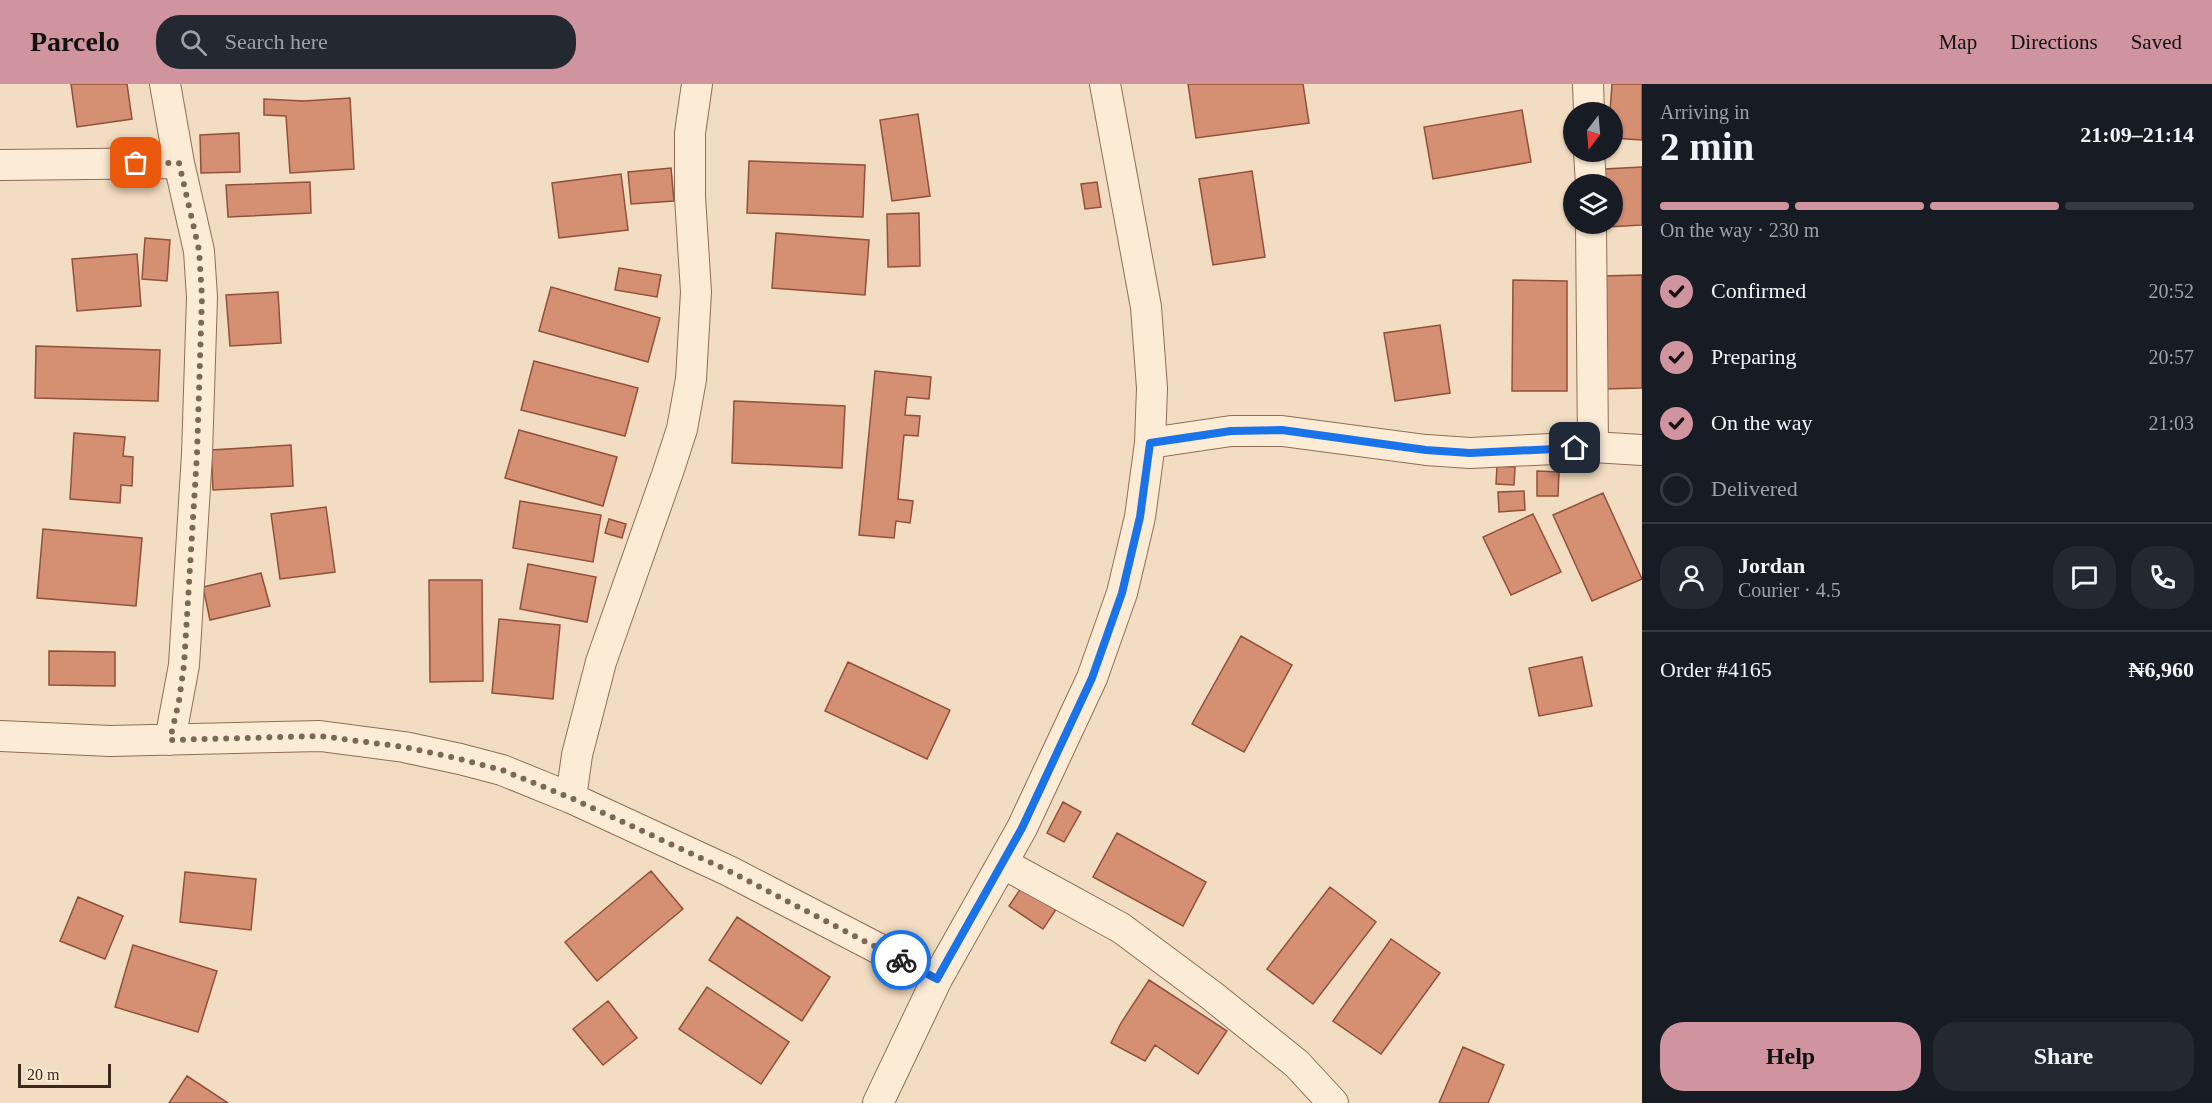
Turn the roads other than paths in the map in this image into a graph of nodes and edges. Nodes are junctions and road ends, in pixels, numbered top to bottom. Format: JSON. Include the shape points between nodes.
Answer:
{"nodes":[{"id":1,"x":165,"y":84,"type":"edge"},
{"id":2,"x":697,"y":84,"type":"edge"},
{"id":3,"x":1105,"y":84,"type":"edge"},
{"id":4,"x":1588,"y":84,"type":"edge"},
{"id":5,"x":1589,"y":102,"type":"edge"},
{"id":6,"x":179,"y":163,"type":"junction"},
{"id":7,"x":0,"y":165,"type":"edge"},
{"id":8,"x":1591,"y":234,"type":"edge"},
{"id":9,"x":1150,"y":443,"type":"junction"},
{"id":10,"x":1593,"y":447,"type":"junction"},
{"id":11,"x":1642,"y":450,"type":"edge"},
{"id":12,"x":0,"y":736,"type":"edge"},
{"id":13,"x":170,"y":740,"type":"junction"},
{"id":14,"x":571,"y":798,"type":"junction"},
{"id":15,"x":1004,"y":864,"type":"junction"},
{"id":16,"x":937,"y":979,"type":"junction"},
{"id":17,"x":878,"y":1103,"type":"edge"},
{"id":18,"x":1333,"y":1103,"type":"edge"}],
"edges":[{"from":1,"to":6,"type":"street"},
{"from":2,"to":14,"type":"street","via":[[690,133],[696,292],[691,379],[669,472],[601,662],[577,755]]},
{"from":3,"to":9,"type":"street","via":[[1146,307],[1152,388]]},
{"from":4,"to":5,"type":"street"},
{"from":6,"to":7,"type":"street"},
{"from":6,"to":13,"type":"street","via":[[199,250],[202,297],[184,665]]},
{"from":8,"to":10,"type":"street"},
{"from":9,"to":10,"type":"street","via":[[1231,431],[1282,430],[1470,453]]},
{"from":9,"to":15,"type":"street","via":[[1140,517],[1122,593],[1092,678]]},
{"from":10,"to":11,"type":"street"},
{"from":12,"to":13,"type":"street"},
{"from":13,"to":14,"type":"street","via":[[320,736],[404,747],[502,770]]},
{"from":14,"to":16,"type":"street","via":[[729,871]]},
{"from":15,"to":16,"type":"street"},
{"from":15,"to":18,"type":"street","via":[[1121,928],[1297,1064]]},
{"from":16,"to":17,"type":"street"}]}
